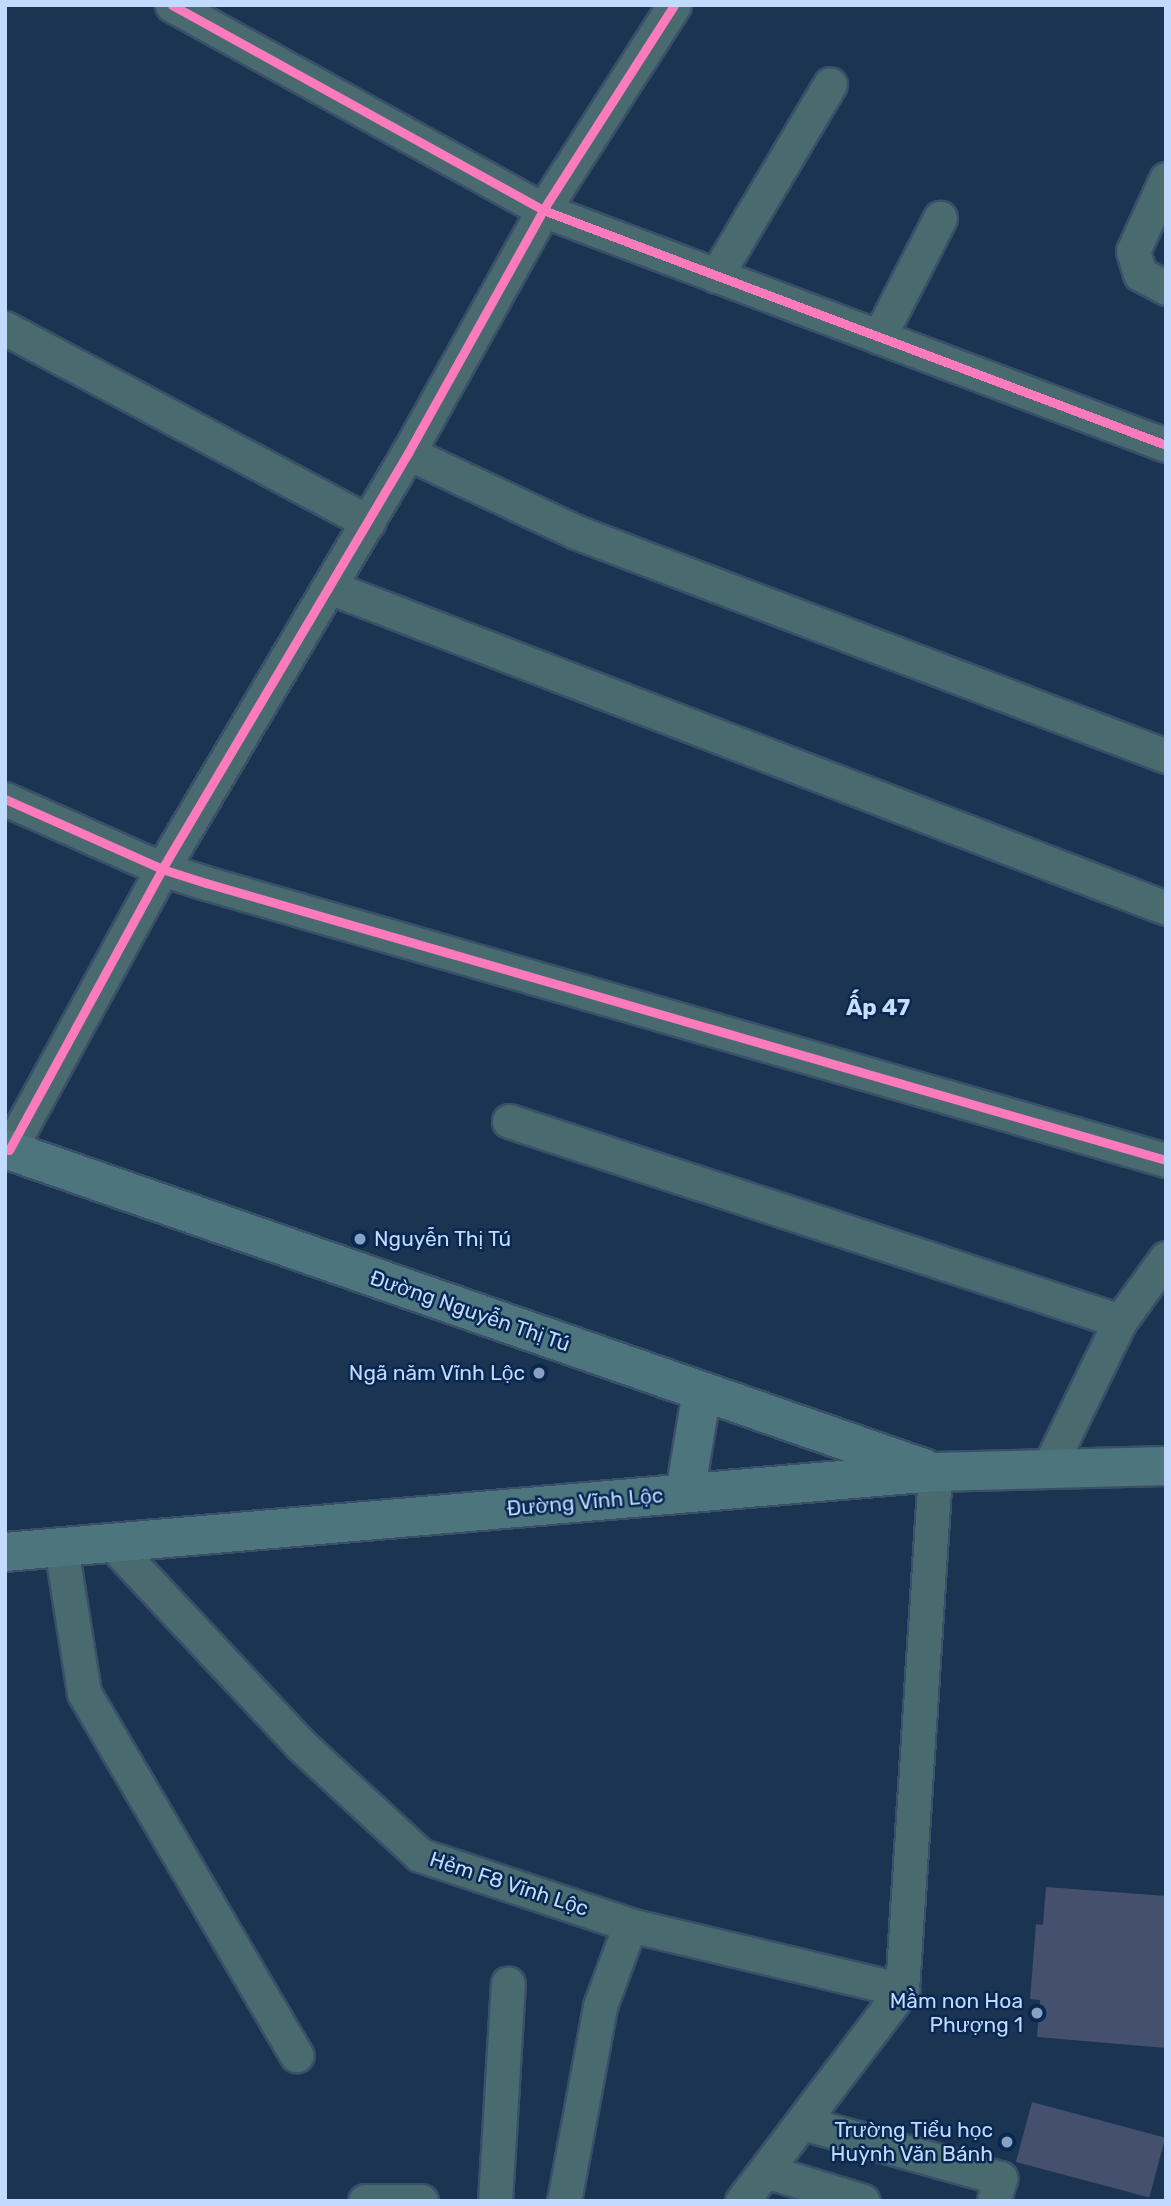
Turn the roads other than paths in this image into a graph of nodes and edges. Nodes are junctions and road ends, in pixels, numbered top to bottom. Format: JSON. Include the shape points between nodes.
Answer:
{"nodes":[{"id":1,"x":172,"y":5,"type":"edge"},
{"id":2,"x":674,"y":5,"type":"edge"},
{"id":3,"x":830,"y":84,"type":"dead end"},
{"id":4,"x":1166,"y":179,"type":"edge"},
{"id":5,"x":543,"y":210,"type":"junction"},
{"id":6,"x":940,"y":218,"type":"dead end"},
{"id":7,"x":716,"y":276,"type":"junction"},
{"id":8,"x":1166,"y":288,"type":"edge"},
{"id":9,"x":5,"y":328,"type":"edge"},
{"id":10,"x":879,"y":337,"type":"junction"},
{"id":11,"x":1166,"y":445,"type":"edge"},
{"id":12,"x":408,"y":453,"type":"junction"},
{"id":13,"x":368,"y":522,"type":"junction"},
{"id":14,"x":329,"y":587,"type":"junction"},
{"id":15,"x":1166,"y":756,"type":"edge"},
{"id":16,"x":5,"y":799,"type":"edge"},
{"id":17,"x":162,"y":869,"type":"junction"},
{"id":18,"x":1166,"y":908,"type":"edge"},
{"id":19,"x":509,"y":1121,"type":"dead end"},
{"id":20,"x":7,"y":1150,"type":"edge"},
{"id":21,"x":1166,"y":1160,"type":"edge"},
{"id":22,"x":1166,"y":1258,"type":"edge"},
{"id":23,"x":1120,"y":1321,"type":"junction"},
{"id":24,"x":702,"y":1391,"type":"junction"},
{"id":25,"x":1166,"y":1466,"type":"edge"},
{"id":26,"x":1049,"y":1467,"type":"junction"},
{"id":27,"x":935,"y":1472,"type":"junction"},
{"id":28,"x":685,"y":1493,"type":"junction"},
{"id":29,"x":111,"y":1542,"type":"junction"},
{"id":30,"x":61,"y":1547,"type":"junction"},
{"id":31,"x":5,"y":1552,"type":"edge"},
{"id":32,"x":630,"y":1925,"type":"junction"},
{"id":33,"x":508,"y":1983,"type":"dead end"},
{"id":34,"x":902,"y":1990,"type":"junction"},
{"id":35,"x":296,"y":2055,"type":"dead end"},
{"id":36,"x":803,"y":2123,"type":"junction"},
{"id":37,"x":765,"y":2171,"type":"junction"},
{"id":38,"x":365,"y":2201,"type":"edge"},
{"id":39,"x":421,"y":2201,"type":"edge"},
{"id":40,"x":495,"y":2201,"type":"edge"},
{"id":41,"x":564,"y":2201,"type":"edge"},
{"id":42,"x":742,"y":2201,"type":"edge"},
{"id":43,"x":863,"y":2201,"type":"edge"},
{"id":44,"x":994,"y":2201,"type":"edge"}],
"edges":[{"from":1,"to":5,"type":"street"},
{"from":2,"to":5,"type":"street"},
{"from":3,"to":7,"type":"street"},
{"from":4,"to":8,"type":"street","via":[[1133,251],[1140,274]]},
{"from":5,"to":7,"type":"street"},
{"from":5,"to":12,"type":"street"},
{"from":6,"to":10,"type":"street"},
{"from":7,"to":10,"type":"street"},
{"from":9,"to":13,"type":"street"},
{"from":10,"to":11,"type":"street"},
{"from":12,"to":13,"type":"street"},
{"from":12,"to":15,"type":"street","via":[[576,532]]},
{"from":13,"to":14,"type":"street"},
{"from":14,"to":17,"type":"street"},
{"from":14,"to":18,"type":"street"},
{"from":16,"to":17,"type":"street"},
{"from":17,"to":20,"type":"street"},
{"from":17,"to":21,"type":"street"},
{"from":19,"to":23,"type":"street"},
{"from":20,"to":24,"type":"main road","name":"Đường Nguyễn Thị Tú"},
{"from":22,"to":23,"type":"street"},
{"from":23,"to":26,"type":"street"},
{"from":24,"to":27,"type":"main road","name":"Đường Nguyễn Thị Tú"},
{"from":24,"to":28,"type":"main road"},
{"from":25,"to":26,"type":"main road","name":"Đường Vĩnh Lộc"},
{"from":26,"to":27,"type":"main road","name":"Đường Vĩnh Lộc"},
{"from":27,"to":28,"type":"main road","name":"Đường Vĩnh Lộc"},
{"from":27,"to":34,"type":"street"},
{"from":28,"to":29,"type":"main road","name":"Đường Vĩnh Lộc"},
{"from":29,"to":30,"type":"main road","name":"Đường Vĩnh Lộc"},
{"from":29,"to":32,"type":"street","name":"Hẻm F8 Vĩnh Lộc","via":[[300,1744],[420,1855]]},
{"from":30,"to":31,"type":"main road","name":"Đường Vĩnh Lộc"},
{"from":30,"to":35,"type":"street","via":[[84,1693]]},
{"from":32,"to":34,"type":"street","name":"Hẻm F8 Vĩnh Lộc"},
{"from":32,"to":41,"type":"street","via":[[600,2006]]},
{"from":33,"to":40,"type":"street"},
{"from":34,"to":36,"type":"street"},
{"from":36,"to":37,"type":"street"},
{"from":36,"to":44,"type":"street","via":[[1000,2178]]},
{"from":37,"to":42,"type":"street"},
{"from":37,"to":43,"type":"street"},
{"from":38,"to":39,"type":"street"}]}
